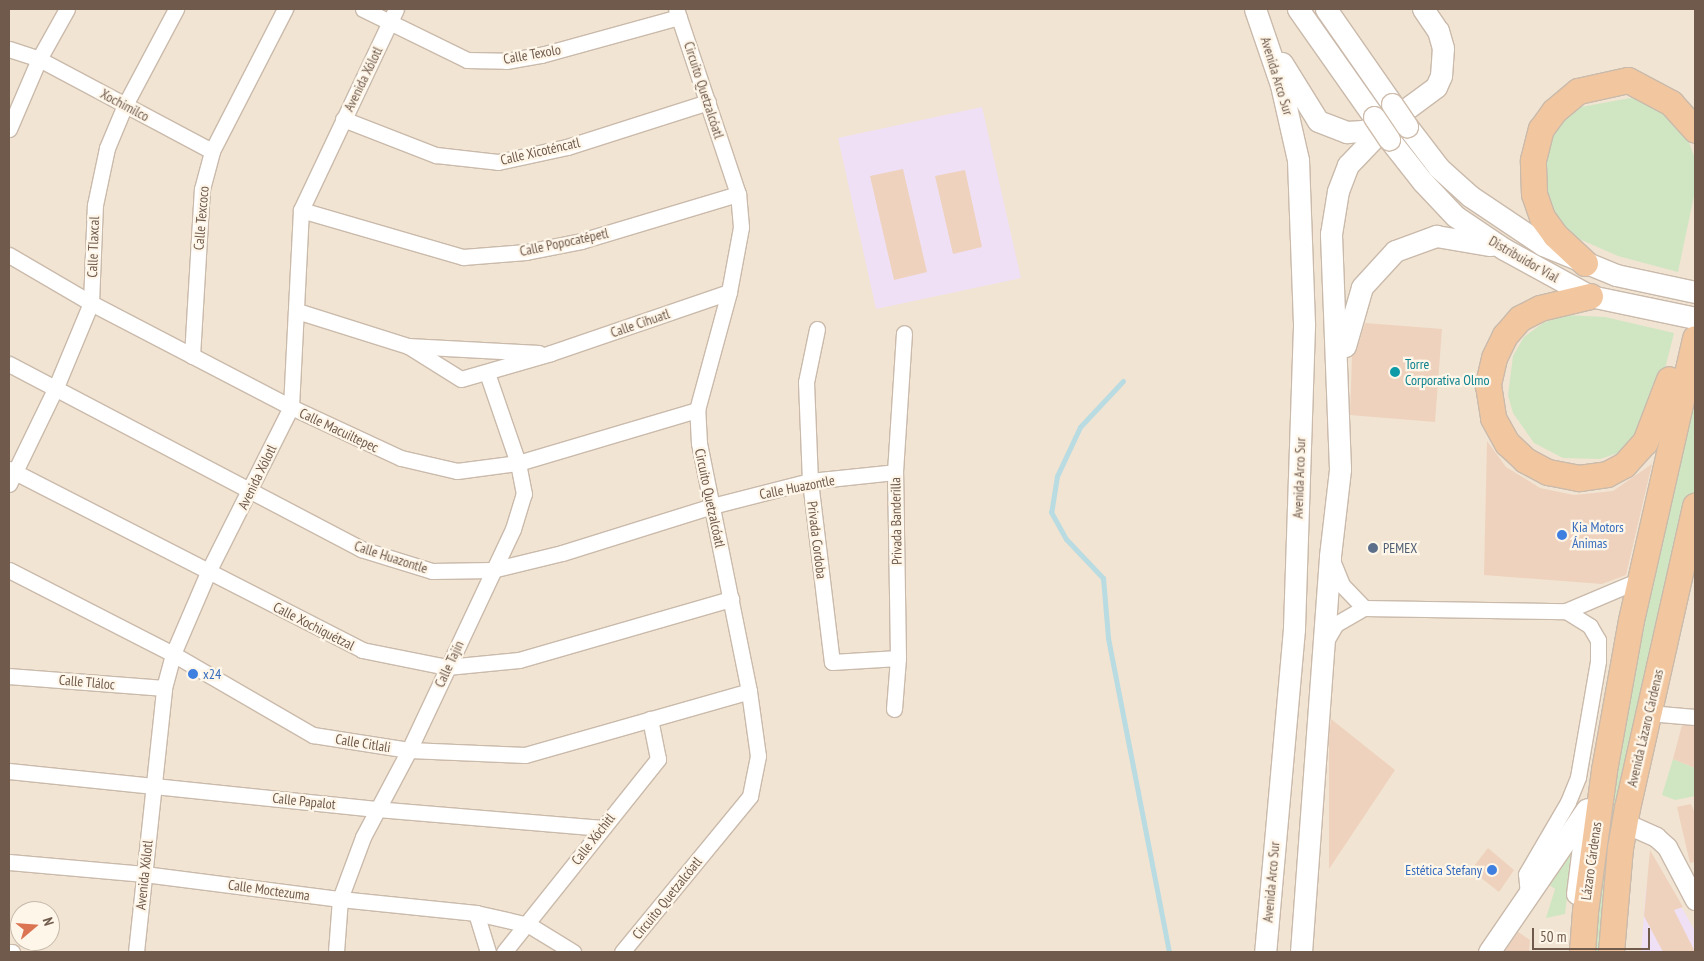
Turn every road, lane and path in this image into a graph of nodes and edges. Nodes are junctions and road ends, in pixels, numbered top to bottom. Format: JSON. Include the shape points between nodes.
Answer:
{"nodes":[{"id":1,"x":67,"y":9,"type":"edge"},
{"id":2,"x":176,"y":9,"type":"edge"},
{"id":3,"x":285,"y":9,"type":"edge"},
{"id":4,"x":363,"y":9,"type":"edge"},
{"id":5,"x":1298,"y":9,"type":"edge"},
{"id":6,"x":1326,"y":9,"type":"edge"},
{"id":7,"x":1423,"y":9,"type":"edge"},
{"id":8,"x":678,"y":13,"type":"edge"},
{"id":9,"x":393,"y":16,"type":"edge"},
{"id":10,"x":1259,"y":18,"type":"edge"},
{"id":11,"x":9,"y":49,"type":"edge"},
{"id":12,"x":39,"y":59,"type":"junction"},
{"id":13,"x":708,"y":102,"type":"junction"},
{"id":14,"x":125,"y":105,"type":"junction"},
{"id":15,"x":343,"y":119,"type":"junction"},
{"id":16,"x":1391,"y":121,"type":"junction"},
{"id":17,"x":9,"y":129,"type":"edge"},
{"id":18,"x":1695,"y":130,"type":"edge"},
{"id":19,"x":212,"y":151,"type":"junction"},
{"id":20,"x":738,"y":194,"type":"junction"},
{"id":21,"x":301,"y":210,"type":"junction"},
{"id":22,"x":1504,"y":249,"type":"junction"},
{"id":23,"x":9,"y":255,"type":"edge"},
{"id":24,"x":1585,"y":263,"type":"junction"},
{"id":25,"x":1686,"y":290,"type":"edge"},
{"id":26,"x":729,"y":292,"type":"junction"},
{"id":27,"x":1590,"y":296,"type":"junction"},
{"id":28,"x":91,"y":303,"type":"junction"},
{"id":29,"x":297,"y":311,"type":"junction"},
{"id":30,"x":1695,"y":318,"type":"edge"},
{"id":31,"x":817,"y":329,"type":"dead end"},
{"id":32,"x":904,"y":333,"type":"dead end"},
{"id":33,"x":408,"y":346,"type":"junction"},
{"id":34,"x":1690,"y":347,"type":"edge"},
{"id":35,"x":551,"y":354,"type":"junction"},
{"id":36,"x":192,"y":356,"type":"junction"},
{"id":37,"x":9,"y":364,"type":"edge"},
{"id":38,"x":487,"y":374,"type":"junction"},
{"id":39,"x":56,"y":387,"type":"junction"},
{"id":40,"x":1339,"y":398,"type":"junction"},
{"id":41,"x":291,"y":408,"type":"junction"},
{"id":42,"x":697,"y":410,"type":"junction"},
{"id":43,"x":518,"y":464,"type":"junction"},
{"id":44,"x":895,"y":472,"type":"junction"},
{"id":45,"x":11,"y":475,"type":"edge"},
{"id":46,"x":810,"y":482,"type":"junction"},
{"id":47,"x":252,"y":490,"type":"junction"},
{"id":48,"x":712,"y":506,"type":"junction"},
{"id":49,"x":1695,"y":506,"type":"edge"},
{"id":50,"x":1330,"y":556,"type":"junction"},
{"id":51,"x":9,"y":570,"type":"edge"},
{"id":52,"x":209,"y":570,"type":"junction"},
{"id":53,"x":492,"y":570,"type":"junction"},
{"id":54,"x":1630,"y":584,"type":"junction"},
{"id":55,"x":731,"y":599,"type":"junction"},
{"id":56,"x":1364,"y":608,"type":"junction"},
{"id":57,"x":1566,"y":611,"type":"junction"},
{"id":58,"x":1325,"y":643,"type":"junction"},
{"id":59,"x":1664,"y":643,"type":"junction"},
{"id":60,"x":173,"y":654,"type":"junction"},
{"id":61,"x":895,"y":659,"type":"junction"},
{"id":62,"x":447,"y":667,"type":"junction"},
{"id":63,"x":9,"y":676,"type":"edge"},
{"id":64,"x":164,"y":688,"type":"junction"},
{"id":65,"x":750,"y":691,"type":"junction"},
{"id":66,"x":894,"y":709,"type":"dead end"},
{"id":67,"x":1660,"y":714,"type":"junction"},
{"id":68,"x":1695,"y":717,"type":"edge"},
{"id":69,"x":650,"y":719,"type":"junction"},
{"id":70,"x":409,"y":750,"type":"junction"},
{"id":71,"x":9,"y":771,"type":"edge"},
{"id":72,"x":153,"y":786,"type":"junction"},
{"id":73,"x":376,"y":809,"type":"junction"},
{"id":74,"x":1587,"y":809,"type":"junction"},
{"id":75,"x":1634,"y":827,"type":"junction"},
{"id":76,"x":600,"y":828,"type":"junction"},
{"id":77,"x":9,"y":862,"type":"edge"},
{"id":78,"x":144,"y":874,"type":"junction"},
{"id":79,"x":1690,"y":880,"type":"edge"},
{"id":80,"x":1528,"y":895,"type":"junction"},
{"id":81,"x":340,"y":899,"type":"junction"},
{"id":82,"x":1695,"y":900,"type":"edge"},
{"id":83,"x":476,"y":913,"type":"junction"},
{"id":84,"x":529,"y":925,"type":"junction"},
{"id":85,"x":136,"y":952,"type":"edge"},
{"id":86,"x":336,"y":952,"type":"edge"},
{"id":87,"x":488,"y":952,"type":"edge"},
{"id":88,"x":504,"y":952,"type":"edge"},
{"id":89,"x":573,"y":952,"type":"edge"},
{"id":90,"x":622,"y":952,"type":"edge"},
{"id":91,"x":1265,"y":952,"type":"edge"},
{"id":92,"x":1301,"y":952,"type":"edge"},
{"id":93,"x":1489,"y":952,"type":"edge"},
{"id":94,"x":1571,"y":952,"type":"edge"},
{"id":95,"x":1582,"y":952,"type":"edge"},
{"id":96,"x":1611,"y":952,"type":"edge"},
{"id":97,"x":1619,"y":952,"type":"edge"}],
"edges":[{"from":1,"to":12,"type":"street"},
{"from":2,"to":14,"type":"street","name":"Calle Tlaxcal"},
{"from":3,"to":19,"type":"street","name":"Calle Texcoco"},
{"from":4,"to":9,"type":"street","name":"Calle Texolo"},
{"from":5,"to":16,"type":"main road"},
{"from":6,"to":16,"type":"main road"},
{"from":7,"to":16,"type":"main road","via":[[1438,31],[1443,48],[1441,76],[1436,87]]},
{"from":8,"to":9,"type":"street","name":"Calle Texolo","via":[[541,55],[506,61],[467,60]]},
{"from":8,"to":13,"type":"street","name":"Circuito Quetzalcóatl"},
{"from":9,"to":15,"type":"street","name":"Avenida Xólotl"},
{"from":10,"to":16,"type":"main road","via":[[1318,121],[1347,132],[1364,131]]},
{"from":10,"to":91,"type":"main road","name":"Avenida Arco Sur","via":[[1292,124],[1298,160],[1304,326],[1294,629]]},
{"from":11,"to":12,"type":"street","name":"Xochimilco"},
{"from":12,"to":14,"type":"street","name":"Xochimilco"},
{"from":12,"to":17,"type":"street"},
{"from":13,"to":15,"type":"street","name":"Calle Xicoténcatl","via":[[566,147],[498,162],[436,155]]},
{"from":13,"to":20,"type":"street","name":"Circuito Quetzalcóatl"},
{"from":14,"to":19,"type":"street","name":"Xochimilco"},
{"from":14,"to":28,"type":"street","name":"Calle Tlaxcal","via":[[108,148],[94,205]]},
{"from":15,"to":21,"type":"street","name":"Avenida Xólotl"},
{"from":16,"to":22,"type":"main road","name":"Distribuidor Vial","via":[[1423,182],[1456,216]]},
{"from":16,"to":24,"type":"main road","via":[[1470,196],[1528,236]]},
{"from":16,"to":40,"type":"main road","via":[[1348,165],[1338,191],[1331,234]]},
{"from":18,"to":24,"type":"highway","via":[[1671,103],[1628,80],[1578,90],[1554,111],[1541,130],[1533,160],[1534,194],[1542,217],[1555,235]]},
{"from":19,"to":36,"type":"street","name":"Calle Texcoco","via":[[202,189]]},
{"from":20,"to":21,"type":"street","name":"Calle Popocatépetl","via":[[581,241],[526,252],[463,257]]},
{"from":20,"to":26,"type":"street","name":"Circuito Quetzalcóatl","via":[[741,227]]},
{"from":21,"to":29,"type":"street","name":"Avenida Xólotl"},
{"from":22,"to":27,"type":"main road","name":"Distribuidor Vial"},
{"from":22,"to":40,"type":"main road","via":[[1436,236],[1395,251],[1379,265],[1362,287],[1348,325]]},
{"from":23,"to":28,"type":"street","name":"Calle Macuiltepec"},
{"from":24,"to":25,"type":"main road","via":[[1616,275]]},
{"from":26,"to":35,"type":"street","name":"Calle Cihuatl"},
{"from":26,"to":42,"type":"street","name":"Circuito Quetzalcóatl"},
{"from":27,"to":30,"type":"main road","name":"Distribuidor Vial"},
{"from":27,"to":34,"type":"highway","via":[[1560,301],[1520,318],[1505,335],[1494,358],[1488,385],[1493,418],[1507,443],[1525,460],[1548,472],[1579,478],[1607,474],[1624,466],[1645,442],[1673,368]]},
{"from":28,"to":36,"type":"street","name":"Calle Macuiltepec"},
{"from":28,"to":39,"type":"street","name":"Calle Tlaxcal"},
{"from":29,"to":33,"type":"street","name":"Calle Cihuatl"},
{"from":29,"to":41,"type":"street","name":"Avenida Xólotl"},
{"from":31,"to":46,"type":"street","name":"Privada Cordoba","via":[[806,382]]},
{"from":32,"to":44,"type":"street","name":"Privada Banderilla"},
{"from":33,"to":35,"type":"street","name":"Calle Cihuatl"},
{"from":33,"to":38,"type":"street","name":"Calle Cihuatl","via":[[461,379]]},
{"from":34,"to":54,"type":"street"},
{"from":34,"to":95,"type":"highway","name":"Lázaro Cárdenas","via":[[1631,620],[1604,770],[1584,911]]},
{"from":35,"to":38,"type":"street","name":"Calle Cihuatl"},
{"from":36,"to":41,"type":"street","name":"Calle Macuiltepec"},
{"from":37,"to":39,"type":"street","name":"Calle Huazontle"},
{"from":38,"to":43,"type":"street","name":"Calle Tajín"},
{"from":39,"to":45,"type":"street","name":"Calle Tlaxcal"},
{"from":39,"to":47,"type":"street","name":"Calle Huazontle"},
{"from":40,"to":50,"type":"main road","via":[[1340,469]]},
{"from":41,"to":43,"type":"street","name":"Calle Macuiltepec","via":[[401,458],[457,471]]},
{"from":41,"to":47,"type":"street","name":"Avenida Xólotl"},
{"from":42,"to":43,"type":"street","name":"Calle Macuiltepec"},
{"from":42,"to":48,"type":"street","name":"Circuito Quetzalcóatl","via":[[699,443]]},
{"from":43,"to":53,"type":"street","name":"Calle Tajín","via":[[524,494],[513,529]]},
{"from":44,"to":46,"type":"street","name":"Calle Huazontle"},
{"from":44,"to":61,"type":"street","name":"Privada Banderilla"},
{"from":45,"to":52,"type":"street","name":"Calle Xochiquétzal"},
{"from":46,"to":48,"type":"street","name":"Calle Huazontle"},
{"from":46,"to":61,"type":"street","name":"Privada Cordoba","via":[[832,662]]},
{"from":47,"to":52,"type":"street","name":"Avenida Xólotl"},
{"from":47,"to":53,"type":"street","name":"Calle Huazontle","via":[[361,549],[432,571]]},
{"from":48,"to":53,"type":"street","name":"Calle Huazontle","via":[[562,553]]},
{"from":48,"to":55,"type":"street","name":"Circuito Quetzalcóatl"},
{"from":49,"to":59,"type":"highway","name":"Avenida Lázaro Cárdenas"},
{"from":50,"to":56,"type":"street","via":[[1342,585]]},
{"from":50,"to":58,"type":"main road"},
{"from":51,"to":60,"type":"street","name":"Calle Citlali"},
{"from":52,"to":60,"type":"street","name":"Avenida Xólotl"},
{"from":52,"to":62,"type":"street","name":"Calle Xochiquétzal","via":[[362,650]]},
{"from":53,"to":62,"type":"street","name":"Calle Tajín"},
{"from":54,"to":57,"type":"street"},
{"from":54,"to":74,"type":"street"},
{"from":55,"to":62,"type":"street","name":"Calle Xochiquétzal","via":[[520,660]]},
{"from":55,"to":65,"type":"street","name":"Circuito Quetzalcóatl"},
{"from":56,"to":57,"type":"street"},
{"from":56,"to":58,"type":"street","via":[[1336,624]]},
{"from":57,"to":80,"type":"street","via":[[1590,626],[1598,640],[1598,662],[1578,777],[1568,802],[1526,874]]},
{"from":58,"to":92,"type":"main road"},
{"from":59,"to":67,"type":"street","via":[[1668,664]]},
{"from":59,"to":96,"type":"highway","name":"Avenida Lázaro Cárdenas","via":[[1620,848]]},
{"from":60,"to":64,"type":"street","name":"Avenida Xólotl"},
{"from":60,"to":70,"type":"street","name":"Calle Citlali","via":[[313,735]]},
{"from":61,"to":66,"type":"street","name":"Privada Banderilla"},
{"from":62,"to":70,"type":"street","name":"Calle Tajín"},
{"from":63,"to":64,"type":"street","name":"Calle Tláloc"},
{"from":64,"to":72,"type":"street","name":"Avenida Xólotl"},
{"from":65,"to":69,"type":"street","name":"Calle Citlali"},
{"from":65,"to":90,"type":"street","name":"Circuito Quetzalcóatl","via":[[758,756],[750,796]]},
{"from":67,"to":68,"type":"street"},
{"from":67,"to":75,"type":"street"},
{"from":69,"to":70,"type":"street","name":"Calle Citlali","via":[[525,755]]},
{"from":69,"to":76,"type":"street","name":"Calle Xóchitl","via":[[658,759]]},
{"from":70,"to":73,"type":"street","name":"Calle Tajín"},
{"from":71,"to":72,"type":"street","name":"Calle Papalot"},
{"from":72,"to":73,"type":"street","name":"Calle Papalot"},
{"from":72,"to":78,"type":"street","name":"Avenida Xólotl"},
{"from":73,"to":76,"type":"street","name":"Calle Papalot"},
{"from":73,"to":81,"type":"street","name":"Calle Tajín"},
{"from":74,"to":80,"type":"main road"},
{"from":74,"to":94,"type":"street","via":[[1579,854]]},
{"from":75,"to":79,"type":"street","via":[[1656,837],[1667,847]]},
{"from":75,"to":97,"type":"street","via":[[1627,860]]},
{"from":76,"to":84,"type":"street","name":"Calle Xóchitl"},
{"from":77,"to":78,"type":"street","name":"Calle Moctezuma"},
{"from":78,"to":81,"type":"street","name":"Calle Moctezuma"},
{"from":78,"to":85,"type":"street","name":"Avenida Xólotl"},
{"from":79,"to":82,"type":"street"},
{"from":80,"to":93,"type":"main road"},
{"from":81,"to":83,"type":"street","name":"Calle Moctezuma"},
{"from":81,"to":86,"type":"street","name":"Calle Tajín"},
{"from":83,"to":84,"type":"street","name":"Calle Moctezuma"},
{"from":83,"to":87,"type":"street"},
{"from":84,"to":88,"type":"street","name":"Calle Xóchitl"},
{"from":84,"to":89,"type":"street","name":"Calle Moctezuma"}]}
